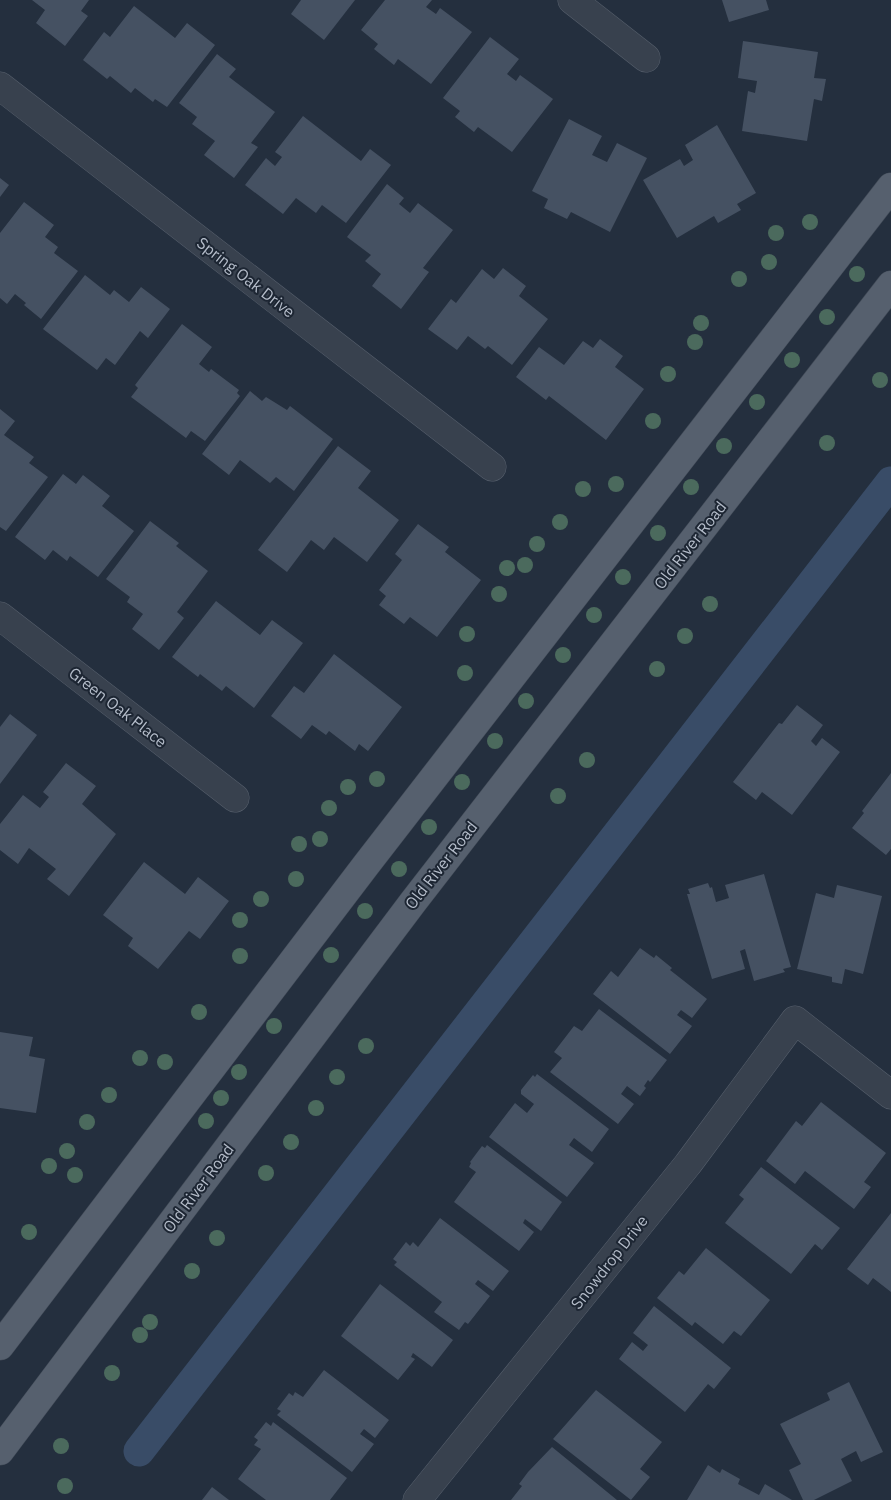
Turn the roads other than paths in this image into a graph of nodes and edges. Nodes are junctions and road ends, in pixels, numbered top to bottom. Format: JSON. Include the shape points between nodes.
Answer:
{"nodes":[{"id":1,"x":572,"y":0,"type":"edge"},
{"id":2,"x":646,"y":58,"type":"dead end"},
{"id":3,"x":0,"y":86,"type":"edge"},
{"id":4,"x":891,"y":188,"type":"edge"},
{"id":5,"x":891,"y":285,"type":"edge"},
{"id":6,"x":492,"y":467,"type":"dead end"},
{"id":7,"x":0,"y":616,"type":"edge"},
{"id":8,"x":235,"y":798,"type":"dead end"},
{"id":9,"x":891,"y":1095,"type":"edge"},
{"id":10,"x":0,"y":1346,"type":"edge"},
{"id":11,"x":0,"y":1452,"type":"edge"},
{"id":12,"x":417,"y":1500,"type":"edge"}],
"edges":[{"from":1,"to":2,"type":"street"},
{"from":3,"to":6,"type":"street","name":"Spring Oak Drive"},
{"from":4,"to":10,"type":"main road","via":[[366,865]]},
{"from":5,"to":11,"type":"main road","name":"Old River Road","via":[[413,902]]},
{"from":7,"to":8,"type":"street","name":"Green Oak Place"},
{"from":9,"to":12,"type":"street","name":"Snowdrop Drive","via":[[795,1020],[688,1164]]}]}
